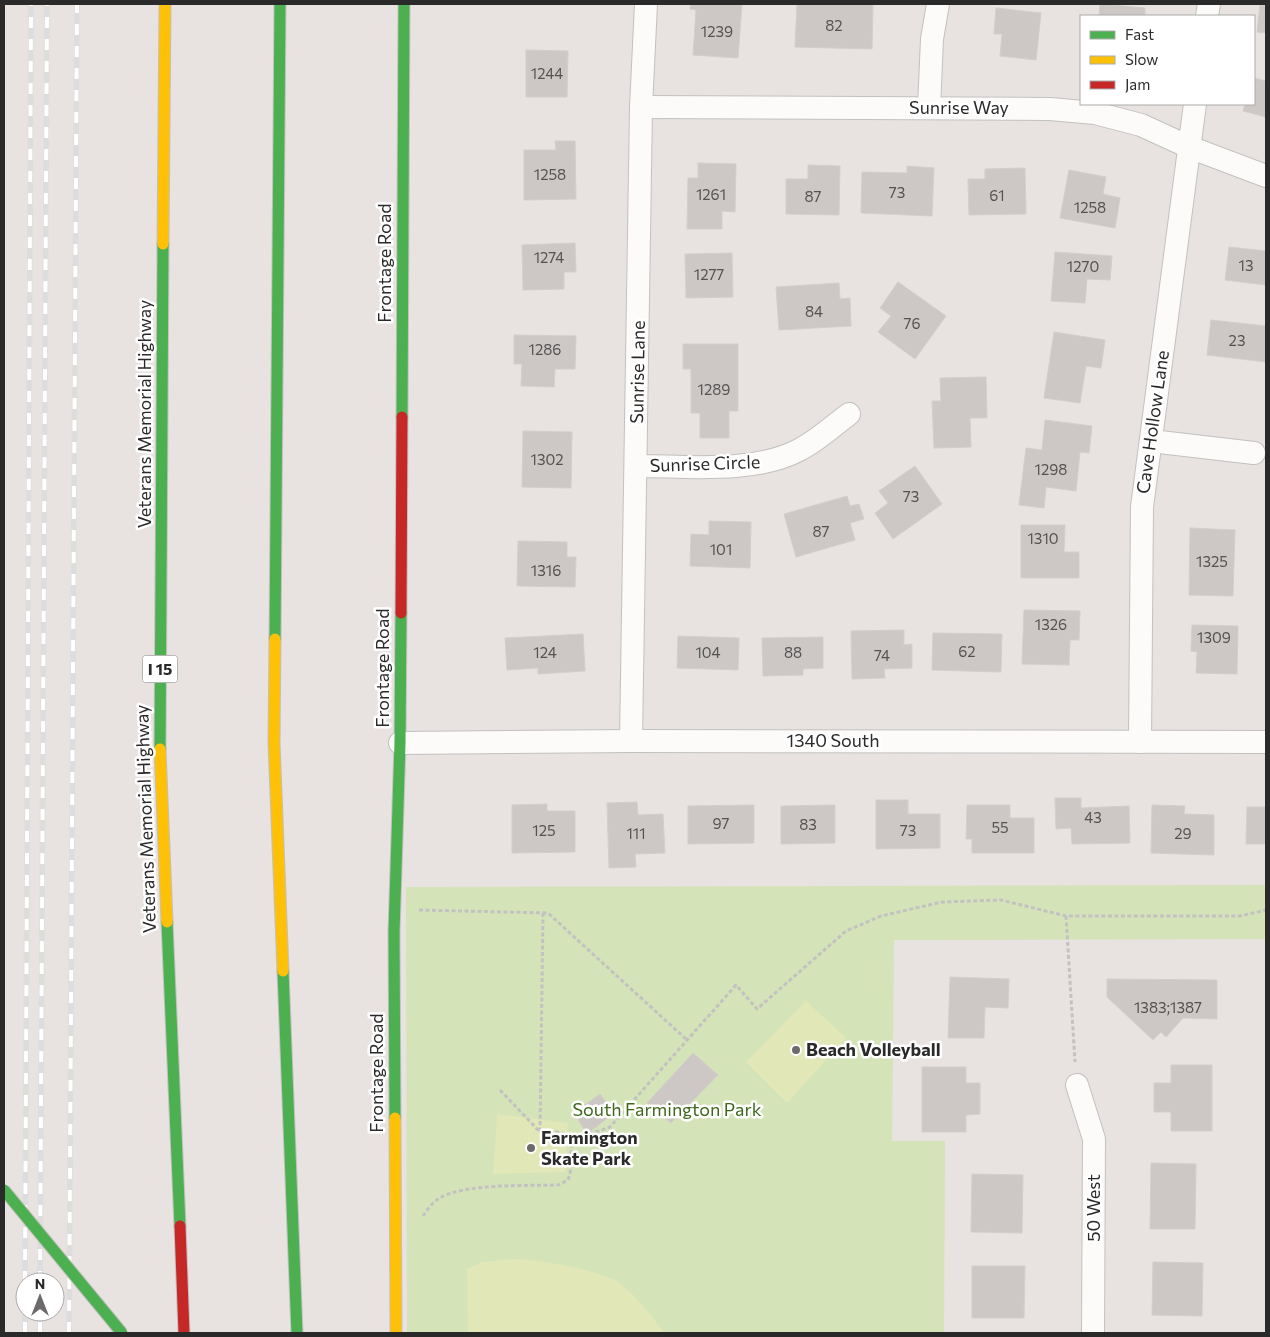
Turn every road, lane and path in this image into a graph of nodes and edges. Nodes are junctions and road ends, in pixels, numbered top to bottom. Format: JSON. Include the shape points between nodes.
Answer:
{"nodes":[{"id":1,"x":165,"y":4,"type":"edge"},
{"id":2,"x":280,"y":4,"type":"edge"},
{"id":3,"x":404,"y":4,"type":"edge"},
{"id":4,"x":646,"y":4,"type":"edge"},
{"id":5,"x":938,"y":4,"type":"edge"},
{"id":6,"x":1195,"y":105,"type":"edge"},
{"id":7,"x":641,"y":107,"type":"junction"},
{"id":8,"x":929,"y":108,"type":"junction"},
{"id":9,"x":1190,"y":147,"type":"junction"},
{"id":10,"x":1266,"y":176,"type":"edge"},
{"id":11,"x":849,"y":414,"type":"dead end"},
{"id":12,"x":1151,"y":441,"type":"junction"},
{"id":13,"x":1254,"y":453,"type":"dead end"},
{"id":14,"x":636,"y":466,"type":"junction"},
{"id":15,"x":631,"y":741,"type":"junction"},
{"id":16,"x":1140,"y":742,"type":"junction"},
{"id":17,"x":1266,"y":742,"type":"edge"},
{"id":18,"x":400,"y":743,"type":"junction"},
{"id":19,"x":395,"y":910,"type":"junction"},
{"id":20,"x":1266,"y":910,"type":"edge"},
{"id":21,"x":543,"y":913,"type":"junction"},
{"id":22,"x":1066,"y":916,"type":"junction"},
{"id":23,"x":687,"y":1040,"type":"junction"},
{"id":24,"x":1077,"y":1085,"type":"joint"},
{"id":25,"x":500,"y":1090,"type":"dead end"},
{"id":26,"x":540,"y":1132,"type":"junction"},
{"id":27,"x":572,"y":1140,"type":"junction"},
{"id":28,"x":4,"y":1190,"type":"edge"},
{"id":29,"x":394,"y":1220,"type":"junction"},
{"id":30,"x":122,"y":1333,"type":"edge"},
{"id":31,"x":184,"y":1333,"type":"edge"},
{"id":32,"x":297,"y":1333,"type":"edge"},
{"id":33,"x":396,"y":1333,"type":"edge"},
{"id":34,"x":1093,"y":1333,"type":"edge"}],
"edges":[{"from":1,"to":31,"type":"main road","name":"Veterans Memorial Highway","number":"I 15","via":[[160,741]]},
{"from":2,"to":32,"type":"main road","via":[[274,742]]},
{"from":3,"to":18,"type":"main road","name":"Frontage Road"},
{"from":4,"to":7,"type":"street","name":"Sunrise Lane"},
{"from":5,"to":8,"type":"street","via":[[932,39]]},
{"from":6,"to":9,"type":"street","name":"Cave Hollow Lane"},
{"from":7,"to":8,"type":"street","name":"Sunrise Way"},
{"from":7,"to":14,"type":"street","name":"Sunrise Lane"},
{"from":8,"to":9,"type":"street","name":"Sunrise Way","via":[[1050,109],[1096,113],[1141,125]]},
{"from":9,"to":10,"type":"street","name":"Sunrise Way"},
{"from":9,"to":12,"type":"street","name":"Cave Hollow Lane"},
{"from":11,"to":14,"type":"street","name":"Sunrise Circle","via":[[800,450],[770,462],[740,466]]},
{"from":12,"to":13,"type":"street"},
{"from":12,"to":16,"type":"street","name":"Cave Hollow Lane","via":[[1142,506]]},
{"from":14,"to":15,"type":"street","name":"Sunrise Lane"},
{"from":15,"to":16,"type":"street","name":"1340 South"},
{"from":15,"to":18,"type":"street","name":"1340 South"},
{"from":16,"to":17,"type":"street","name":"1340 South"},
{"from":18,"to":19,"type":"main road","name":"Frontage Road"},
{"from":19,"to":21,"type":"path"},
{"from":19,"to":29,"type":"main road","name":"Frontage Road"},
{"from":20,"to":22,"type":"path","via":[[1240,916]]},
{"from":21,"to":23,"type":"path","via":[[548,913]]},
{"from":21,"to":26,"type":"path"},
{"from":22,"to":23,"type":"path","via":[[1001,900],[942,902],[881,916],[846,931],[757,1009],[736,985]]},
{"from":22,"to":24,"type":"path"},
{"from":23,"to":27,"type":"path","via":[[610,1126]]},
{"from":24,"to":34,"type":"street","name":"50 West","via":[[1094,1139]]},
{"from":25,"to":26,"type":"path"},
{"from":26,"to":27,"type":"path","via":[[562,1132]]},
{"from":27,"to":29,"type":"path","via":[[571,1173],[568,1180],[558,1185],[484,1188],[452,1193],[438,1199],[421,1220]]},
{"from":28,"to":30,"type":"main road","bridge":true},
{"from":29,"to":33,"type":"main road","name":"Frontage Road"}]}
